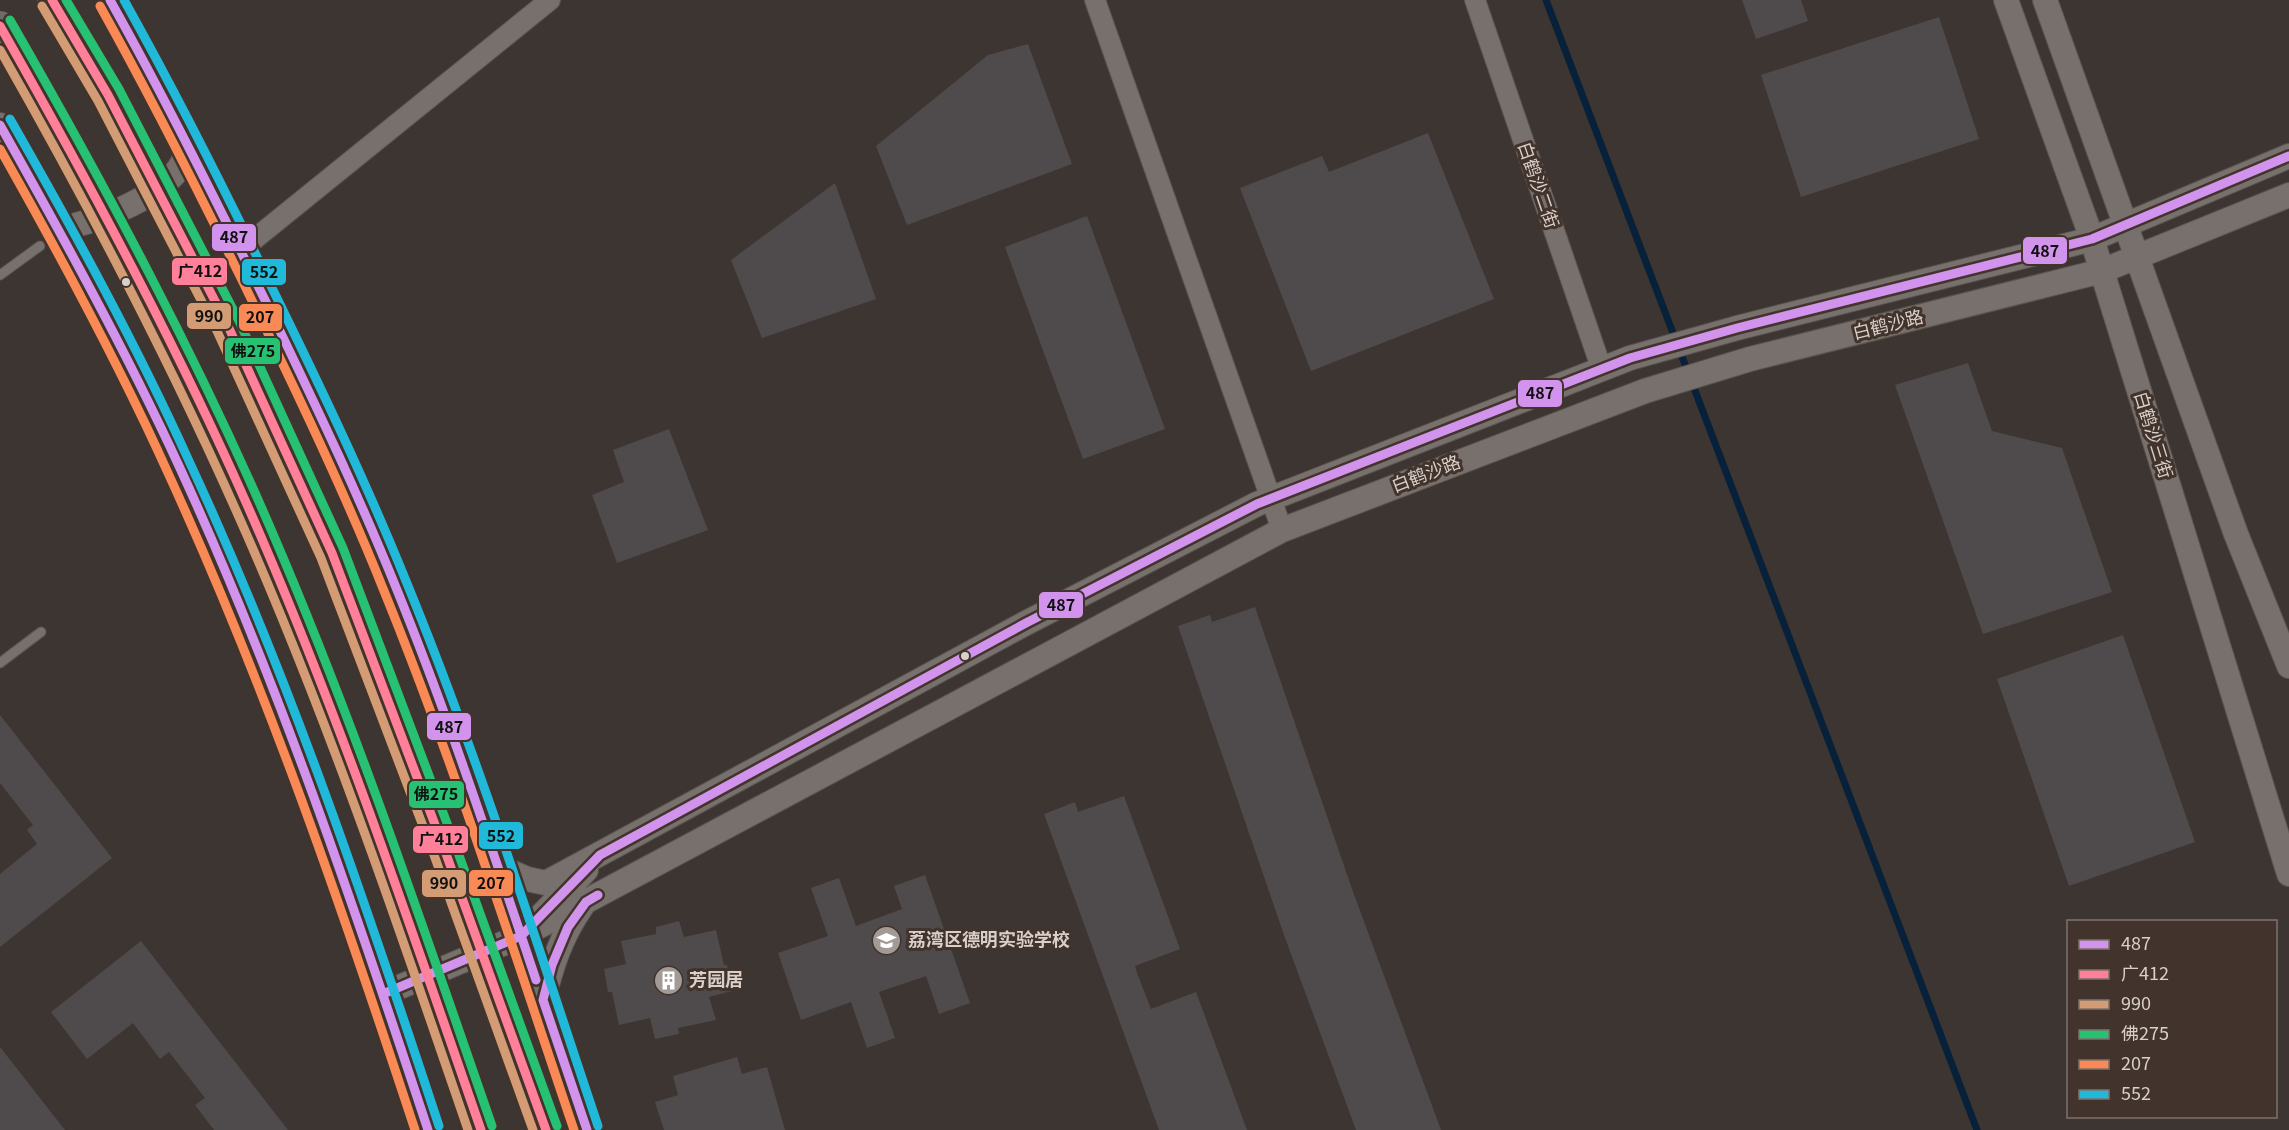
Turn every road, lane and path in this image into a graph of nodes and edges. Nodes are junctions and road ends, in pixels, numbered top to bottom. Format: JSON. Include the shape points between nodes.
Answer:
{"nodes":[{"id":1,"x":52,"y":0,"type":"edge"},
{"id":2,"x":110,"y":0,"type":"edge"},
{"id":3,"x":550,"y":0,"type":"edge"},
{"id":4,"x":1095,"y":0,"type":"edge"},
{"id":5,"x":1475,"y":0,"type":"edge"},
{"id":6,"x":2006,"y":0,"type":"edge"},
{"id":7,"x":2044,"y":0,"type":"edge"},
{"id":8,"x":0,"y":27,"type":"edge"},
{"id":9,"x":0,"y":125,"type":"edge"},
{"id":10,"x":189,"y":147,"type":"junction"},
{"id":11,"x":2289,"y":156,"type":"edge"},
{"id":12,"x":2289,"y":195,"type":"edge"},
{"id":13,"x":2126,"y":225,"type":"junction"},
{"id":14,"x":57,"y":230,"type":"junction"},
{"id":15,"x":2092,"y":239,"type":"junction"},
{"id":16,"x":40,"y":246,"type":"dead end"},
{"id":17,"x":241,"y":250,"type":"junction"},
{"id":18,"x":2136,"y":257,"type":"junction"},
{"id":19,"x":2102,"y":271,"type":"junction"},
{"id":20,"x":0,"y":275,"type":"edge"},
{"id":21,"x":1602,"y":370,"type":"junction"},
{"id":22,"x":1270,"y":499,"type":"junction"},
{"id":23,"x":1281,"y":530,"type":"junction"},
{"id":24,"x":41,"y":632,"type":"dead end"},
{"id":25,"x":0,"y":663,"type":"edge"},
{"id":26,"x":2289,"y":666,"type":"edge"},
{"id":27,"x":600,"y":855,"type":"junction"},
{"id":28,"x":497,"y":866,"type":"junction"},
{"id":29,"x":2289,"y":873,"type":"edge"},
{"id":30,"x":586,"y":902,"type":"junction"},
{"id":31,"x":521,"y":936,"type":"junction"},
{"id":32,"x":383,"y":994,"type":"junction"},
{"id":33,"x":543,"y":1000,"type":"junction"},
{"id":34,"x":428,"y":1130,"type":"edge"},
{"id":35,"x":481,"y":1130,"type":"edge"},
{"id":36,"x":546,"y":1130,"type":"edge"},
{"id":37,"x":587,"y":1130,"type":"edge"}],
"edges":[{"from":1,"to":36,"type":"main road","bridge":true,"via":[[177,224],[332,553]]},
{"from":2,"to":10,"type":"street"},
{"from":3,"to":17,"type":"street"},
{"from":4,"to":22,"type":"street"},
{"from":5,"to":21,"type":"street","name":"白鹤沙二街"},
{"from":6,"to":15,"type":"street","name":"白鹤沙三街"},
{"from":7,"to":13,"type":"street"},
{"from":8,"to":35,"type":"main road","bridge":true,"via":[[119,240],[176,353],[293,612],[350,759]]},
{"from":9,"to":14,"type":"street"},
{"from":10,"to":14,"type":"street","via":[[178,170],[156,189],[89,222]]},
{"from":10,"to":17,"type":"street"},
{"from":11,"to":13,"type":"street","name":"白鹤沙路"},
{"from":12,"to":18,"type":"street","name":"白鹤沙路"},
{"from":13,"to":15,"type":"street","name":"白鹤沙路"},
{"from":13,"to":18,"type":"street"},
{"from":14,"to":32,"type":"street","via":[[141,391],[227,575]]},
{"from":15,"to":19,"type":"street","name":"白鹤沙三街"},
{"from":15,"to":21,"type":"street","name":"白鹤沙路","via":[[1737,328],[1630,358]]},
{"from":16,"to":20,"type":"lane"},
{"from":17,"to":28,"type":"street","via":[[376,539],[413,630]]},
{"from":18,"to":19,"type":"street","name":"白鹤沙路"},
{"from":18,"to":26,"type":"street","via":[[2236,534]]},
{"from":19,"to":23,"type":"street","name":"白鹤沙路","via":[[1750,359],[1645,391]]},
{"from":19,"to":29,"type":"street","name":"白鹤沙三街"},
{"from":21,"to":22,"type":"street","name":"白鹤沙路"},
{"from":22,"to":23,"type":"street"},
{"from":22,"to":27,"type":"street","name":"白鹤沙路","via":[[1026,623]]},
{"from":23,"to":30,"type":"street","name":"白鹤沙路"},
{"from":24,"to":25,"type":"lane"},
{"from":27,"to":28,"type":"street","name":"白鹤沙路","via":[[546,882],[527,879]]},
{"from":27,"to":31,"type":"street"},
{"from":28,"to":31,"type":"street"},
{"from":30,"to":31,"type":"street","name":"白鹤沙路"},
{"from":30,"to":33,"type":"street","via":[[559,946]]},
{"from":31,"to":32,"type":"street","name":"白鹤沙路"},
{"from":31,"to":33,"type":"street"},
{"from":32,"to":34,"type":"street"},
{"from":33,"to":37,"type":"street"}]}
